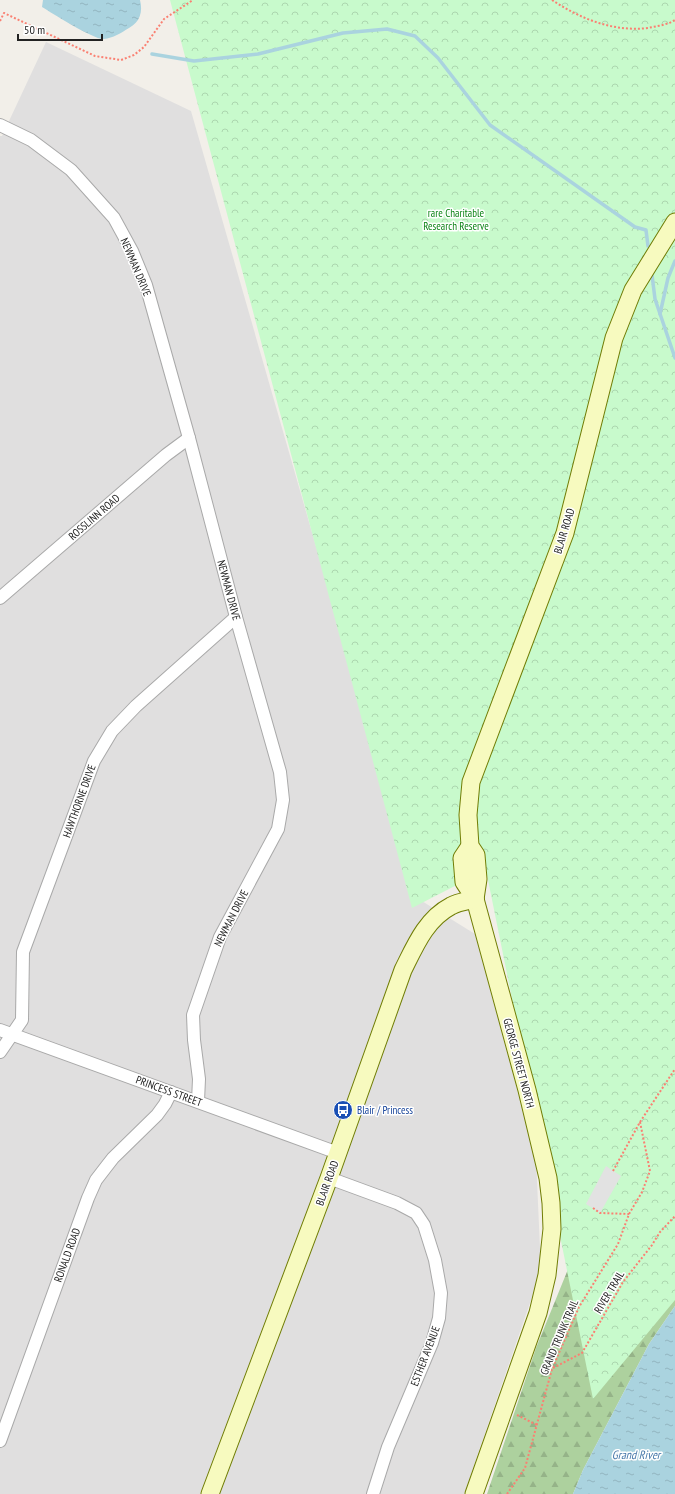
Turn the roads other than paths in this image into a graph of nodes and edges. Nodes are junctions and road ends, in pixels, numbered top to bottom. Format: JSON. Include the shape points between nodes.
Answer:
{"nodes":[{"id":1,"x":0,"y":125,"type":"edge"},
{"id":2,"x":675,"y":222,"type":"edge"},
{"id":3,"x":189,"y":438,"type":"junction"},
{"id":4,"x":0,"y":598,"type":"edge"},
{"id":5,"x":236,"y":617,"type":"junction"},
{"id":6,"x":475,"y":899,"type":"junction"},
{"id":7,"x":0,"y":1030,"type":"edge"},
{"id":8,"x":13,"y":1035,"type":"junction"},
{"id":9,"x":0,"y":1052,"type":"edge"},
{"id":10,"x":171,"y":1092,"type":"junction"},
{"id":11,"x":198,"y":1101,"type":"junction"},
{"id":12,"x":338,"y":1153,"type":"junction"},
{"id":13,"x":329,"y":1178,"type":"junction"},
{"id":14,"x":0,"y":1441,"type":"edge"},
{"id":15,"x":210,"y":1494,"type":"edge"},
{"id":16,"x":373,"y":1494,"type":"edge"},
{"id":17,"x":474,"y":1494,"type":"edge"}],
"edges":[{"from":1,"to":3,"type":"street","name":"NEWMAN DRIVE","via":[[31,140],[71,170],[114,218],[132,250],[146,285]]},
{"from":2,"to":6,"type":"main road","name":"BLAIR ROAD","via":[[633,290],[614,338],[565,533],[471,782],[468,815],[470,846],[462,858],[464,882]]},
{"from":3,"to":4,"type":"street","name":"ROSSLINN ROAD"},
{"from":3,"to":5,"type":"street","name":"NEWMAN DRIVE"},
{"from":5,"to":8,"type":"street","name":"HAWTHORNE DRIVE","via":[[136,706],[112,731],[94,761],[23,952],[22,1020]]},
{"from":5,"to":11,"type":"street","name":"NEWMAN DRIVE","via":[[280,772],[283,800],[278,829],[220,937],[194,1015],[199,1079]]},
{"from":6,"to":12,"type":"main road","name":"BLAIR ROAD","via":[[455,904],[437,915],[426,927],[413,950]]},
{"from":6,"to":17,"type":"main road","name":"GEORGE STREET NORTH","via":[[548,1178],[552,1229],[548,1275],[538,1313]]},
{"from":7,"to":8,"type":"street","name":"PRINCESS STREET"},
{"from":8,"to":9,"type":"street","name":"HAWTHORNE DRIVE"},
{"from":8,"to":10,"type":"street","name":"PRINCESS STREET"},
{"from":10,"to":11,"type":"street","name":"PRINCESS STREET"},
{"from":10,"to":14,"type":"street","name":"RONALD ROAD","via":[[157,1115],[113,1158],[96,1180]]},
{"from":11,"to":12,"type":"street","name":"PRINCESS STREET"},
{"from":12,"to":13,"type":"main road","name":"BLAIR ROAD"},
{"from":13,"to":15,"type":"main road","name":"BLAIR ROAD"},
{"from":13,"to":16,"type":"street","name":"ESTHER AVENUE","via":[[397,1203],[416,1213],[424,1225],[435,1260],[441,1293],[439,1318],[432,1343],[388,1447]]}]}
